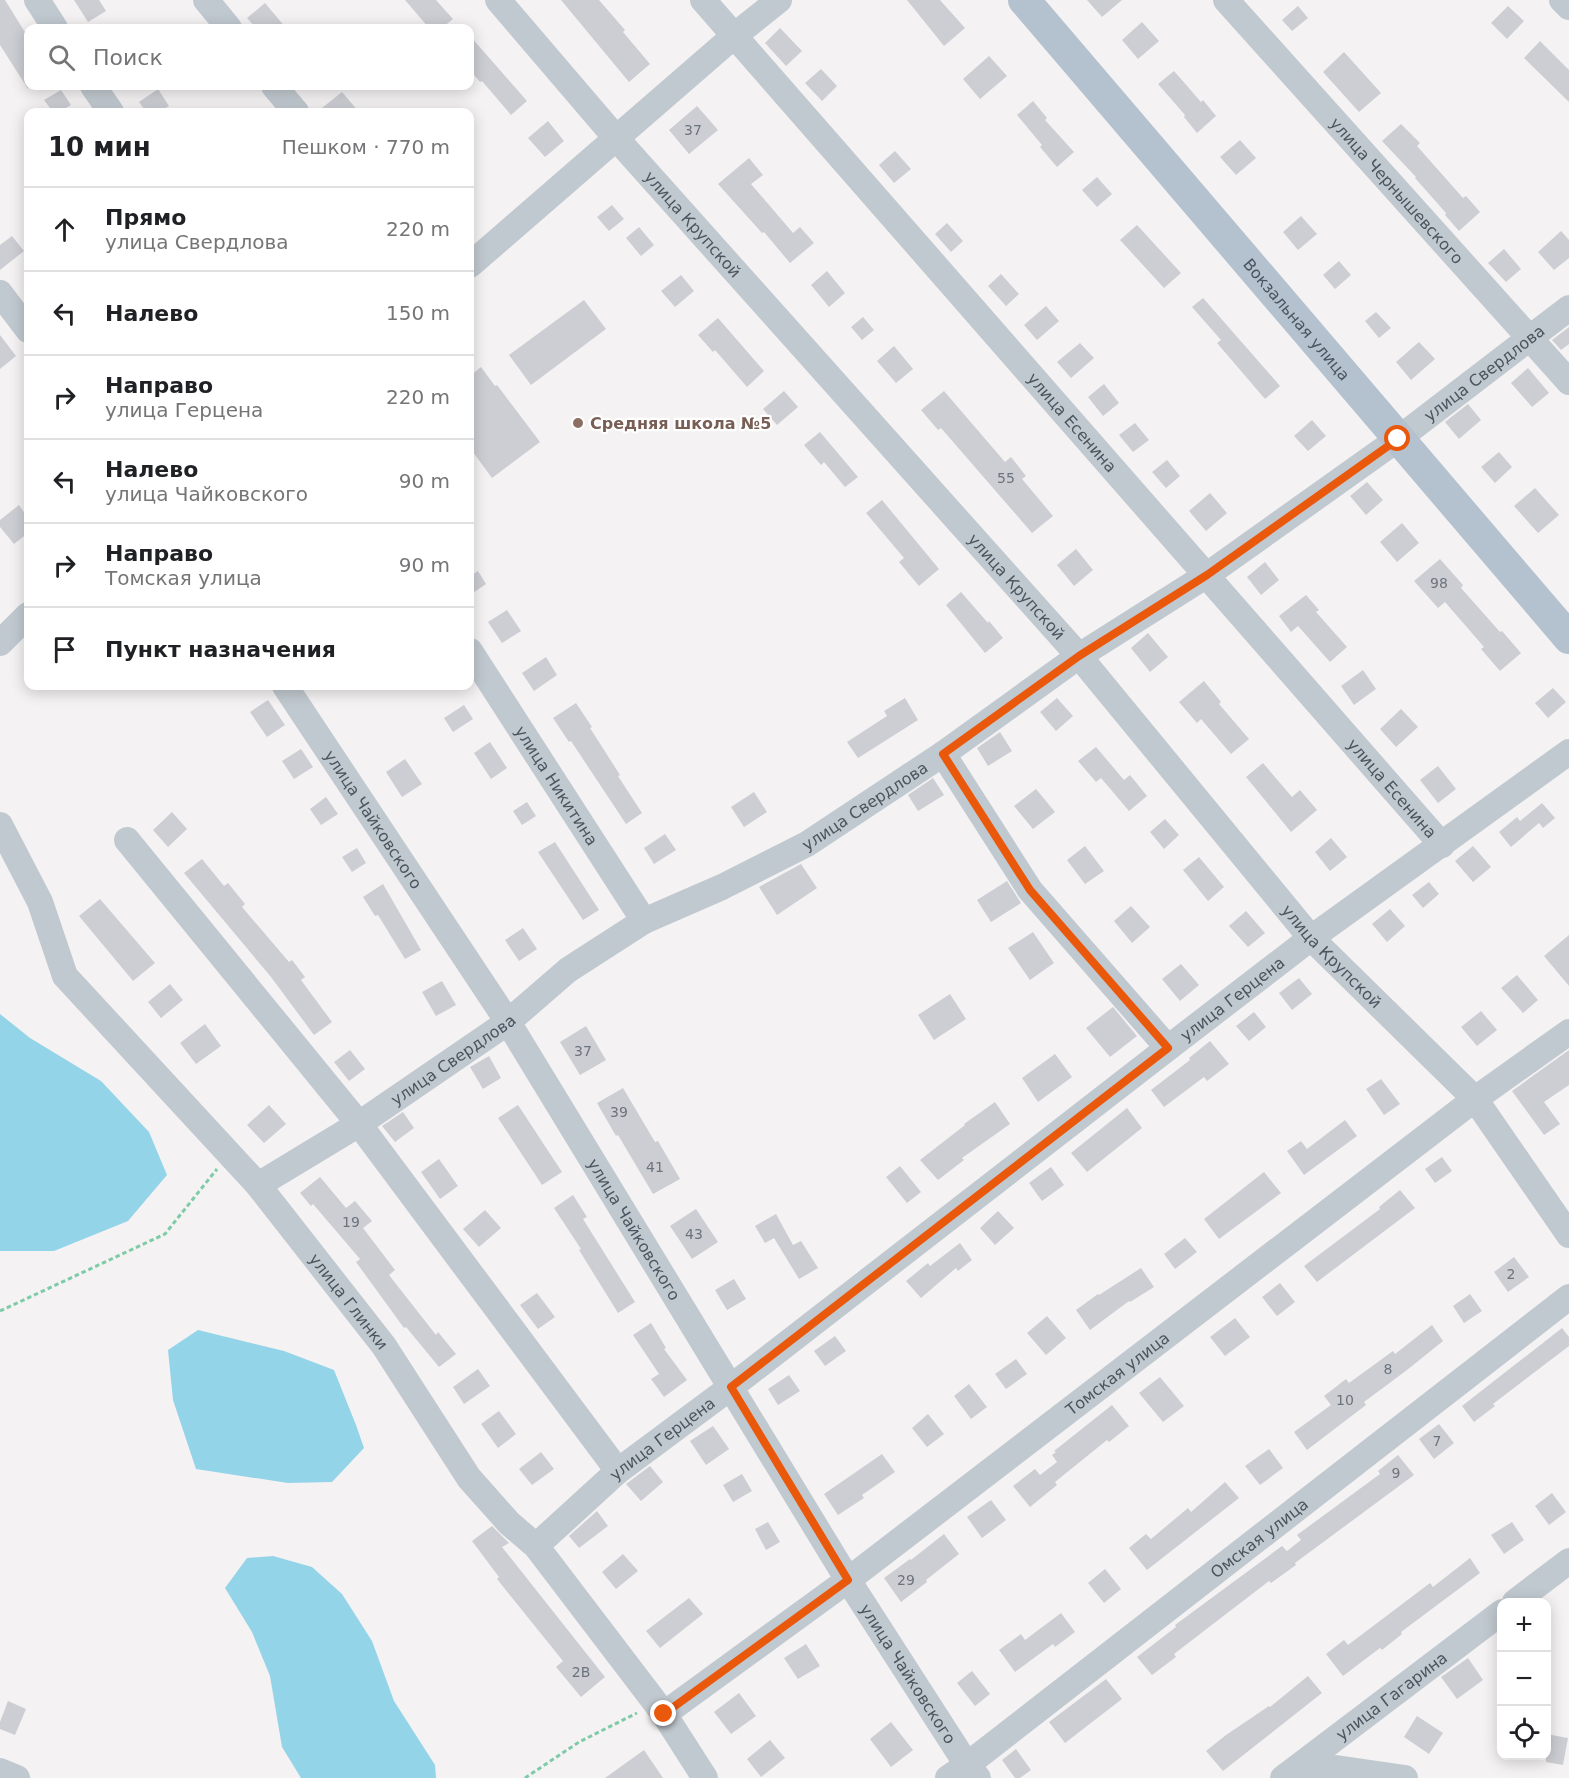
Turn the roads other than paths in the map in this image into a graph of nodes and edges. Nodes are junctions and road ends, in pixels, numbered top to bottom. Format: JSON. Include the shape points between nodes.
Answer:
{"nodes":[{"id":1,"x":37,"y":0,"type":"edge"},
{"id":2,"x":206,"y":0,"type":"edge"},
{"id":3,"x":498,"y":0,"type":"edge"},
{"id":4,"x":703,"y":0,"type":"edge"},
{"id":5,"x":779,"y":0,"type":"edge"},
{"id":6,"x":1024,"y":0,"type":"edge"},
{"id":7,"x":1226,"y":0,"type":"edge"},
{"id":8,"x":1562,"y":0,"type":"edge"},
{"id":9,"x":1569,"y":7,"type":"edge"},
{"id":10,"x":52,"y":24,"type":"edge"},
{"id":11,"x":225,"y":24,"type":"edge"},
{"id":12,"x":734,"y":36,"type":"junction"},
{"id":13,"x":96,"y":90,"type":"edge"},
{"id":14,"x":277,"y":90,"type":"edge"},
{"id":15,"x":108,"y":108,"type":"edge"},
{"id":16,"x":293,"y":108,"type":"edge"},
{"id":17,"x":616,"y":138,"type":"junction"},
{"id":18,"x":474,"y":262,"type":"edge"},
{"id":19,"x":0,"y":293,"type":"edge"},
{"id":20,"x":1569,"y":308,"type":"edge"},
{"id":21,"x":24,"y":325,"type":"edge"},
{"id":22,"x":1530,"y":338,"type":"junction"},
{"id":23,"x":1569,"y":382,"type":"edge"},
{"id":24,"x":1398,"y":439,"type":"junction"},
{"id":25,"x":1207,"y":575,"type":"junction"},
{"id":26,"x":24,"y":619,"type":"edge"},
{"id":27,"x":1569,"y":638,"type":"edge"},
{"id":28,"x":0,"y":643,"type":"edge"},
{"id":29,"x":1079,"y":656,"type":"junction"},
{"id":30,"x":474,"y":657,"type":"edge"},
{"id":31,"x":288,"y":690,"type":"edge"},
{"id":32,"x":1569,"y":752,"type":"edge"},
{"id":33,"x":943,"y":754,"type":"junction"},
{"id":34,"x":0,"y":825,"type":"edge"},
{"id":35,"x":127,"y":840,"type":"dead end"},
{"id":36,"x":1442,"y":845,"type":"junction"},
{"id":37,"x":644,"y":921,"type":"junction"},
{"id":38,"x":1311,"y":938,"type":"junction"},
{"id":39,"x":508,"y":1022,"type":"junction"},
{"id":40,"x":1569,"y":1032,"type":"edge"},
{"id":41,"x":1168,"y":1048,"type":"junction"},
{"id":42,"x":1475,"y":1099,"type":"junction"},
{"id":43,"x":359,"y":1124,"type":"junction"},
{"id":44,"x":258,"y":1185,"type":"junction"},
{"id":45,"x":1569,"y":1235,"type":"edge"},
{"id":46,"x":1569,"y":1297,"type":"edge"},
{"id":47,"x":731,"y":1387,"type":"junction"},
{"id":48,"x":618,"y":1472,"type":"junction"},
{"id":49,"x":536,"y":1546,"type":"junction"},
{"id":50,"x":1569,"y":1561,"type":"edge"},
{"id":51,"x":848,"y":1580,"type":"junction"},
{"id":52,"x":1520,"y":1598,"type":"edge"},
{"id":53,"x":1497,"y":1616,"type":"edge"},
{"id":54,"x":659,"y":1709,"type":"junction"},
{"id":55,"x":1363,"y":1718,"type":"junction"},
{"id":56,"x":0,"y":1771,"type":"edge"},
{"id":57,"x":1336,"y":1773,"type":"edge"},
{"id":58,"x":964,"y":1774,"type":"edge"},
{"id":59,"x":17,"y":1778,"type":"edge"},
{"id":60,"x":705,"y":1778,"type":"edge"},
{"id":61,"x":1283,"y":1778,"type":"edge"},
{"id":62,"x":1298,"y":1778,"type":"edge"},
{"id":63,"x":1405,"y":1778,"type":"edge"}],
"edges":[{"from":1,"to":10,"type":"street"},
{"from":2,"to":11,"type":"street"},
{"from":3,"to":17,"type":"street","name":"улица Крупской"},
{"from":4,"to":12,"type":"street","name":"улица Есенина"},
{"from":5,"to":12,"type":"street"},
{"from":6,"to":24,"type":"main road","name":"Вокзальная улица"},
{"from":7,"to":22,"type":"street","name":"улица Чернышевского"},
{"from":8,"to":9,"type":"street"},
{"from":12,"to":17,"type":"street"},
{"from":12,"to":25,"type":"street","name":"улица Есенина"},
{"from":13,"to":15,"type":"street"},
{"from":14,"to":16,"type":"street"},
{"from":17,"to":18,"type":"street"},
{"from":17,"to":29,"type":"street","name":"улица Крупской"},
{"from":19,"to":21,"type":"street"},
{"from":20,"to":22,"type":"street","name":"улица Свердлова"},
{"from":22,"to":23,"type":"street","name":"улица Чернышевского"},
{"from":22,"to":24,"type":"street","name":"улица Свердлова"},
{"from":24,"to":25,"type":"street","name":"улица Свердлова"},
{"from":24,"to":27,"type":"main road","name":"Вокзальная улица"},
{"from":25,"to":29,"type":"street","name":"улица Свердлова"},
{"from":25,"to":36,"type":"street","name":"улица Есенина"},
{"from":26,"to":28,"type":"street"},
{"from":29,"to":33,"type":"street","name":"улица Свердлова"},
{"from":29,"to":38,"type":"street","name":"улица Крупской"},
{"from":30,"to":37,"type":"street","name":"улица Никитина"},
{"from":31,"to":39,"type":"street","name":"улица Чайковского"},
{"from":32,"to":36,"type":"street","name":"улица Герцена"},
{"from":33,"to":37,"type":"street","name":"улица Свердлова","via":[[807,844]]},
{"from":33,"to":41,"type":"street","via":[[1030,890]]},
{"from":34,"to":44,"type":"street","name":"улица Глинки","via":[[40,902],[65,976]]},
{"from":35,"to":43,"type":"street"},
{"from":36,"to":38,"type":"street","name":"улица Герцена"},
{"from":37,"to":39,"type":"street","name":"улица Свердлова","via":[[568,970]]},
{"from":38,"to":41,"type":"street","name":"улица Герцена"},
{"from":38,"to":42,"type":"street","name":"улица Крупской"},
{"from":39,"to":43,"type":"street","name":"улица Свердлова"},
{"from":39,"to":47,"type":"street","name":"улица Чайковского"},
{"from":40,"to":42,"type":"street","name":"Томская улица"},
{"from":41,"to":47,"type":"street","name":"улица Герцена"},
{"from":42,"to":45,"type":"street","name":"улица Крупской"},
{"from":42,"to":51,"type":"street","name":"Томская улица"},
{"from":43,"to":44,"type":"street","name":"улица Свердлова"},
{"from":43,"to":48,"type":"street"},
{"from":44,"to":49,"type":"street","name":"улица Глинки","via":[[384,1346],[469,1478],[508,1523]]},
{"from":46,"to":58,"type":"street","name":"Омская улица"},
{"from":47,"to":48,"type":"street","name":"улица Герцена"},
{"from":47,"to":51,"type":"street","name":"улица Чайковского"},
{"from":48,"to":49,"type":"street","name":"улица Герцена"},
{"from":49,"to":54,"type":"street","name":"улица Глинки"},
{"from":50,"to":52,"type":"street"},
{"from":51,"to":54,"type":"street","name":"Томская улица"},
{"from":51,"to":58,"type":"street","name":"улица Чайковского"},
{"from":53,"to":55,"type":"street","name":"улица Гагарина"},
{"from":54,"to":60,"type":"street","name":"улица Глинки"},
{"from":55,"to":57,"type":"street"},
{"from":55,"to":61,"type":"street","name":"улица Гагарина"},
{"from":56,"to":59,"type":"street"},
{"from":57,"to":62,"type":"street"},
{"from":57,"to":63,"type":"street"}]}
